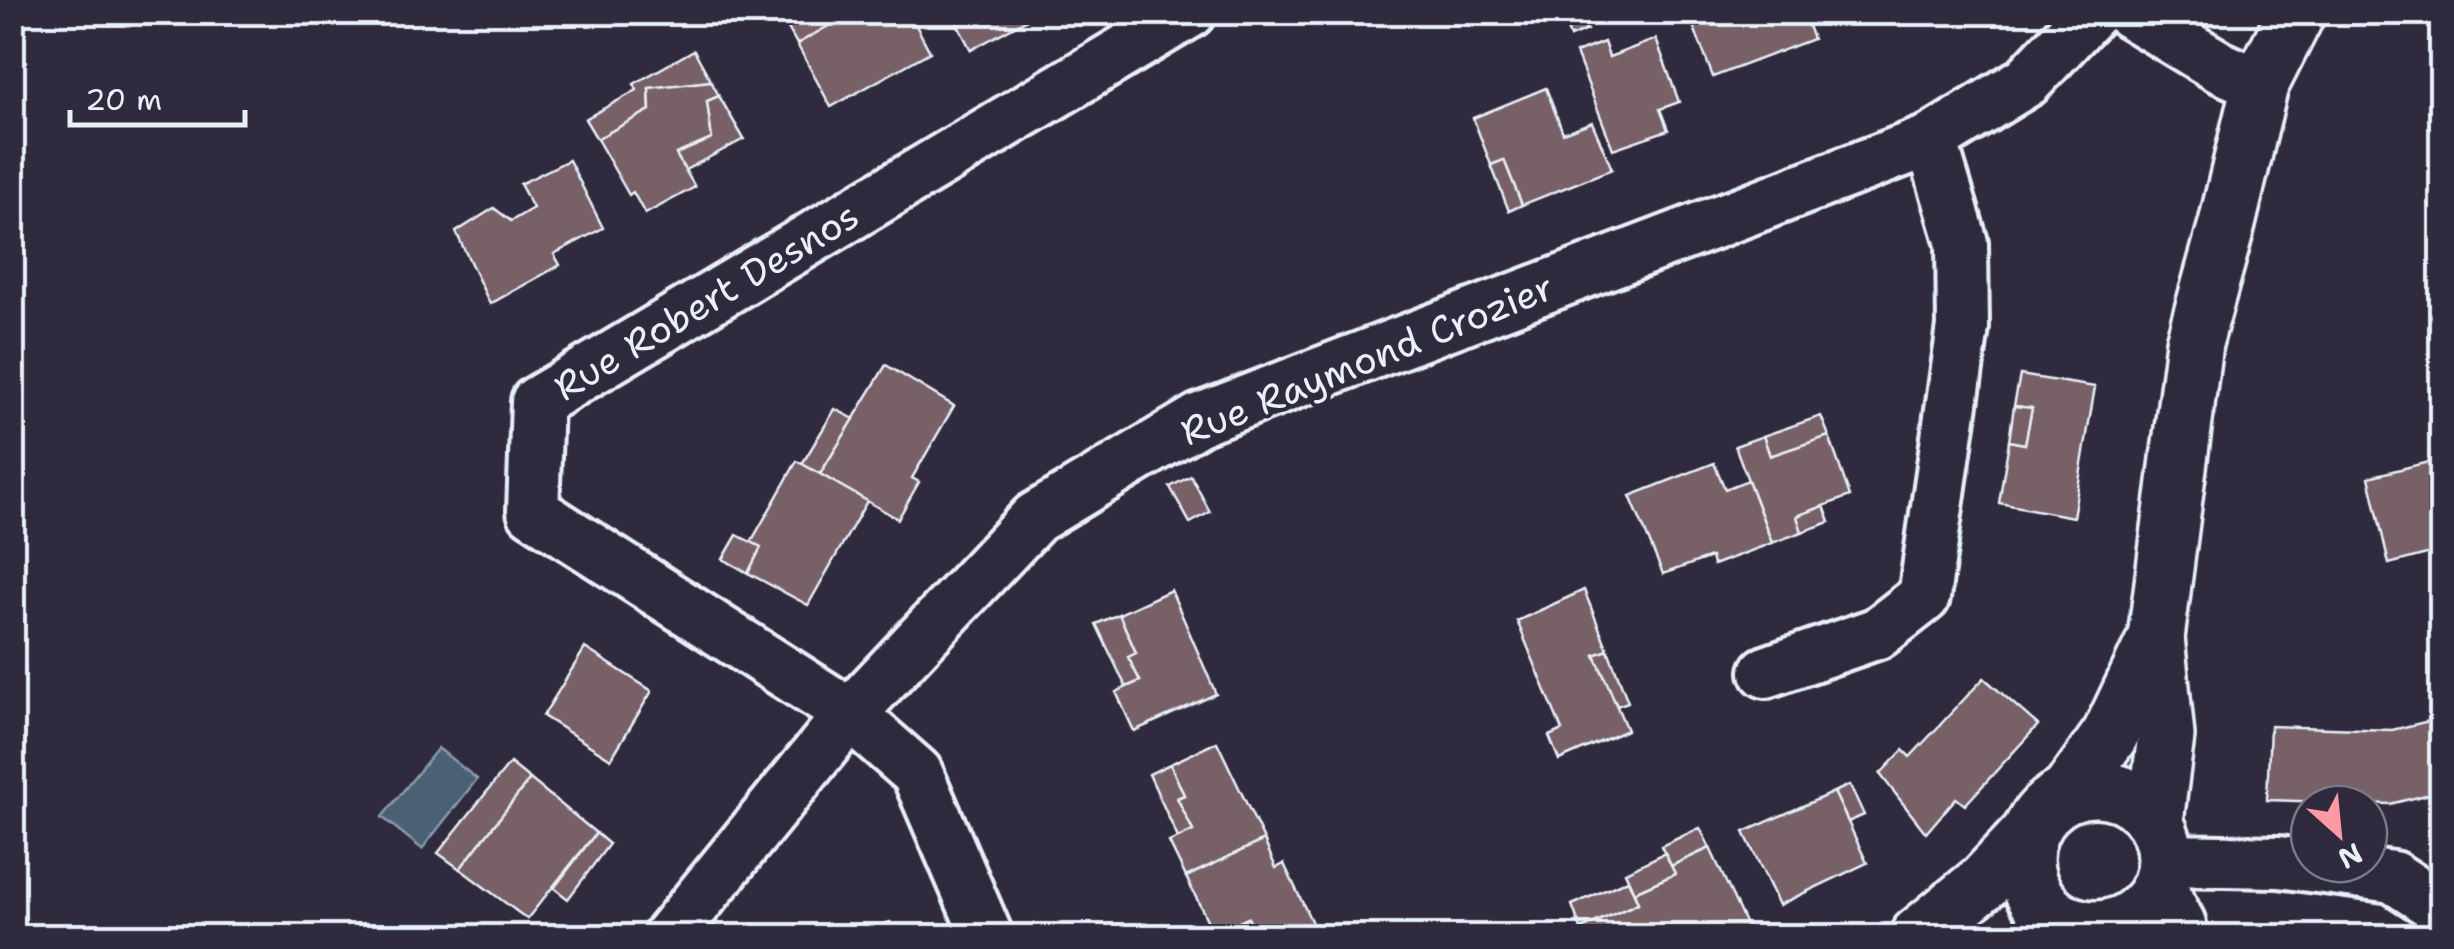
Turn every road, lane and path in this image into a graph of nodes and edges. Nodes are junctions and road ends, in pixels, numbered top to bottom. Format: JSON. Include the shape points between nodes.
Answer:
{"nodes":[{"id":1,"x":1190,"y":12,"type":"edge"},
{"id":2,"x":2092,"y":12,"type":"edge"},
{"id":3,"x":2129,"y":12,"type":"edge"},
{"id":4,"x":2297,"y":12,"type":"edge"},
{"id":5,"x":2260,"y":85,"type":"junction"},
{"id":6,"x":1931,"y":140,"type":"junction"},
{"id":7,"x":2156,"y":638,"type":"junction"},
{"id":8,"x":1766,"y":672,"type":"dead end"},
{"id":9,"x":850,"y":714,"type":"junction"},
{"id":10,"x":2068,"y":794,"type":"junction"},
{"id":11,"x":2029,"y":834,"type":"junction"},
{"id":12,"x":2166,"y":876,"type":"edge"},
{"id":13,"x":2442,"y":908,"type":"edge"},
{"id":14,"x":2048,"y":912,"type":"junction"},
{"id":15,"x":2101,"y":933,"type":"edge"},
{"id":16,"x":669,"y":936,"type":"edge"},
{"id":17,"x":987,"y":936,"type":"edge"},
{"id":18,"x":1919,"y":936,"type":"edge"}],
"edges":[{"from":1,"to":9,"type":"street","name":"Rue Robert Desnos","via":[[537,402],[533,511]]},
{"from":2,"to":6,"type":"street","name":"Rue Raymond Crozier","via":[[2027,80]]},
{"from":3,"to":5,"type":"street"},
{"from":4,"to":5,"type":"street"},
{"from":5,"to":7,"type":"street","via":[[2194,343]]},
{"from":6,"to":8,"type":"street","via":[[1962,243],[1964,327],[1924,597],[1878,633]]},
{"from":6,"to":9,"type":"street","name":"Rue Raymond Crozier","via":[[1200,419],[1036,518]]},
{"from":7,"to":10,"type":"street","via":[[2110,734]]},
{"from":7,"to":12,"type":"street","via":[[2166,736]]},
{"from":9,"to":16,"type":"street","name":"Rue Raymond Crozier"},
{"from":9,"to":17,"type":"street","via":[[917,773]]},
{"from":10,"to":11,"type":"street","via":[[2044,810]]},
{"from":10,"to":12,"type":"street","via":[[2096,788],[2142,805]]},
{"from":11,"to":14,"type":"street","via":[[2024,862],[2031,890]]},
{"from":11,"to":18,"type":"street"},
{"from":12,"to":13,"type":"street","via":[[2280,862],[2393,877]]},
{"from":12,"to":15,"type":"street","via":[[2146,908]]},
{"from":14,"to":15,"type":"street","via":[[2072,927]]},
{"from":14,"to":18,"type":"street"}]}
